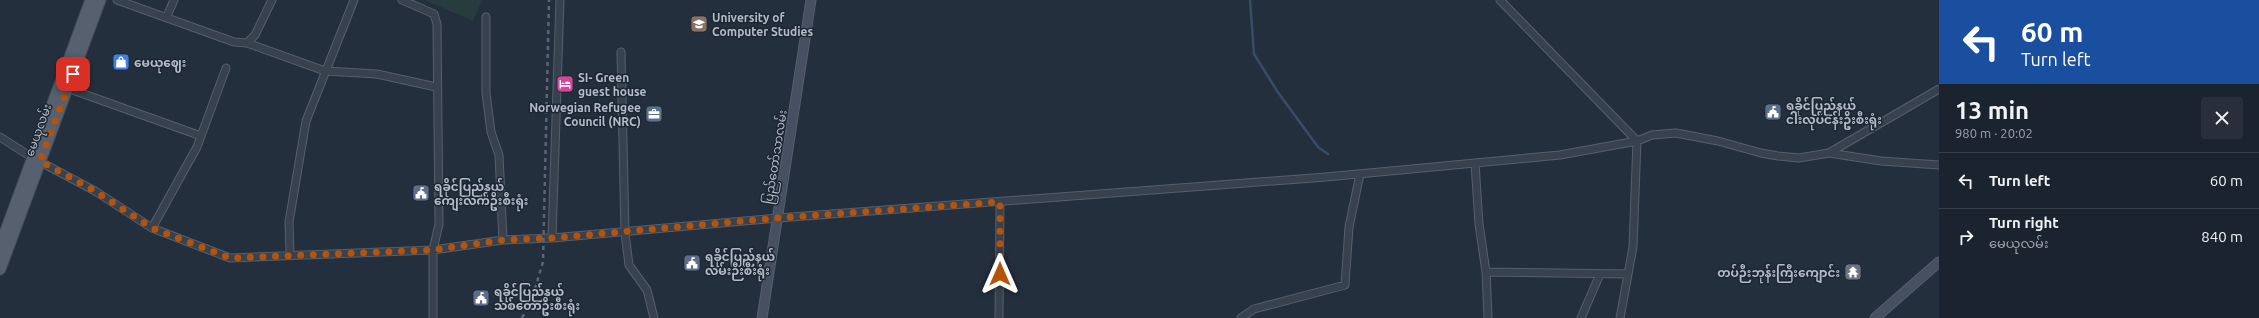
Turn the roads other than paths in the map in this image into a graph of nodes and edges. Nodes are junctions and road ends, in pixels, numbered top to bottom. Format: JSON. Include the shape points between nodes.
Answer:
{"nodes":[{"id":1,"x":91,"y":0,"type":"edge"},
{"id":2,"x":100,"y":0,"type":"edge"},
{"id":3,"x":117,"y":0,"type":"edge"},
{"id":4,"x":174,"y":0,"type":"edge"},
{"id":5,"x":272,"y":0,"type":"edge"},
{"id":6,"x":354,"y":0,"type":"edge"},
{"id":7,"x":402,"y":0,"type":"edge"},
{"id":8,"x":560,"y":0,"type":"edge"},
{"id":9,"x":811,"y":0,"type":"edge"},
{"id":10,"x":1500,"y":0,"type":"edge"},
{"id":11,"x":167,"y":16,"type":"junction"},
{"id":12,"x":486,"y":18,"type":"dead end"},
{"id":13,"x":246,"y":43,"type":"junction"},
{"id":14,"x":621,"y":52,"type":"dead end"},
{"id":15,"x":226,"y":68,"type":"dead end"},
{"id":16,"x":325,"y":71,"type":"junction"},
{"id":17,"x":436,"y":87,"type":"junction"},
{"id":18,"x":67,"y":88,"type":"junction"},
{"id":19,"x":1939,"y":89,"type":"edge"},
{"id":20,"x":201,"y":136,"type":"junction"},
{"id":21,"x":0,"y":137,"type":"edge"},
{"id":22,"x":1637,"y":140,"type":"junction"},
{"id":23,"x":1829,"y":153,"type":"junction"},
{"id":24,"x":37,"y":159,"type":"junction"},
{"id":25,"x":1475,"y":163,"type":"junction"},
{"id":26,"x":1939,"y":165,"type":"edge"},
{"id":27,"x":1360,"y":174,"type":"junction"},
{"id":28,"x":1000,"y":202,"type":"junction"},
{"id":29,"x":778,"y":218,"type":"junction"},
{"id":30,"x":152,"y":228,"type":"junction"},
{"id":31,"x":625,"y":233,"type":"junction"},
{"id":32,"x":552,"y":238,"type":"junction"},
{"id":33,"x":503,"y":240,"type":"junction"},
{"id":34,"x":0,"y":247,"type":"edge"},
{"id":35,"x":433,"y":250,"type":"junction"},
{"id":36,"x":290,"y":254,"type":"junction"},
{"id":37,"x":1939,"y":262,"type":"edge"},
{"id":38,"x":0,"y":269,"type":"edge"},
{"id":39,"x":1486,"y":272,"type":"junction"},
{"id":40,"x":1600,"y":274,"type":"junction"},
{"id":41,"x":1628,"y":274,"type":"junction"},
{"id":42,"x":433,"y":318,"type":"edge"},
{"id":43,"x":654,"y":318,"type":"edge"},
{"id":44,"x":762,"y":318,"type":"edge"},
{"id":45,"x":999,"y":318,"type":"edge"},
{"id":46,"x":1241,"y":318,"type":"edge"},
{"id":47,"x":1488,"y":318,"type":"edge"},
{"id":48,"x":1581,"y":318,"type":"edge"},
{"id":49,"x":1620,"y":318,"type":"edge"},
{"id":50,"x":1875,"y":318,"type":"edge"}],
"edges":[{"from":1,"to":24,"type":"main road","name":"မေယုလမ်း"},
{"from":2,"to":18,"type":"main road","name":"မေယုလမ်း"},
{"from":3,"to":11,"type":"street"},
{"from":4,"to":11,"type":"street"},
{"from":5,"to":13,"type":"street","via":[[255,36]]},
{"from":6,"to":16,"type":"street"},
{"from":7,"to":17,"type":"street","via":[[434,14],[437,24]]},
{"from":8,"to":32,"type":"street"},
{"from":9,"to":29,"type":"street","name":"ပြည်တော်သာလမ်း"},
{"from":10,"to":22,"type":"street"},
{"from":11,"to":13,"type":"street","via":[[234,42]]},
{"from":12,"to":33,"type":"street","via":[[486,93],[491,132],[499,155]]},
{"from":13,"to":16,"type":"street"},
{"from":14,"to":31,"type":"street"},
{"from":15,"to":20,"type":"street"},
{"from":16,"to":17,"type":"street","via":[[377,74]]},
{"from":16,"to":36,"type":"street","via":[[306,121],[289,222]]},
{"from":17,"to":35,"type":"street","via":[[439,224]]},
{"from":18,"to":20,"type":"street"},
{"from":18,"to":24,"type":"main road","name":"မေယုလမ်း"},
{"from":19,"to":23,"type":"street"},
{"from":20,"to":30,"type":"street"},
{"from":21,"to":24,"type":"street"},
{"from":22,"to":23,"type":"street","via":[[1652,135],[1676,133],[1778,156],[1799,158]]},
{"from":22,"to":25,"type":"street","via":[[1560,155]]},
{"from":22,"to":41,"type":"street","via":[[1633,247]]},
{"from":23,"to":26,"type":"street","via":[[1881,161]]},
{"from":24,"to":30,"type":"street","via":[[95,191]]},
{"from":24,"to":34,"type":"main road","name":"မေယုလမ်း"},
{"from":24,"to":38,"type":"main road","name":"မေယုလမ်း"},
{"from":25,"to":27,"type":"street"},
{"from":25,"to":39,"type":"street","via":[[1479,224]]},
{"from":27,"to":28,"type":"street"},
{"from":27,"to":46,"type":"street","via":[[1349,226],[1345,285],[1254,309]]},
{"from":28,"to":29,"type":"street"},
{"from":28,"to":45,"type":"street"},
{"from":29,"to":31,"type":"street"},
{"from":29,"to":44,"type":"street","name":"ပြည်တော်သာလမ်း"},
{"from":30,"to":36,"type":"street","via":[[230,258]]},
{"from":31,"to":32,"type":"street"},
{"from":31,"to":43,"type":"street","via":[[628,266],[647,290]]},
{"from":32,"to":33,"type":"street"},
{"from":33,"to":35,"type":"street"},
{"from":35,"to":36,"type":"street"},
{"from":35,"to":42,"type":"street"},
{"from":37,"to":50,"type":"street"},
{"from":39,"to":40,"type":"street"},
{"from":39,"to":47,"type":"street"},
{"from":40,"to":41,"type":"street"},
{"from":40,"to":48,"type":"street"},
{"from":41,"to":49,"type":"street"}]}
